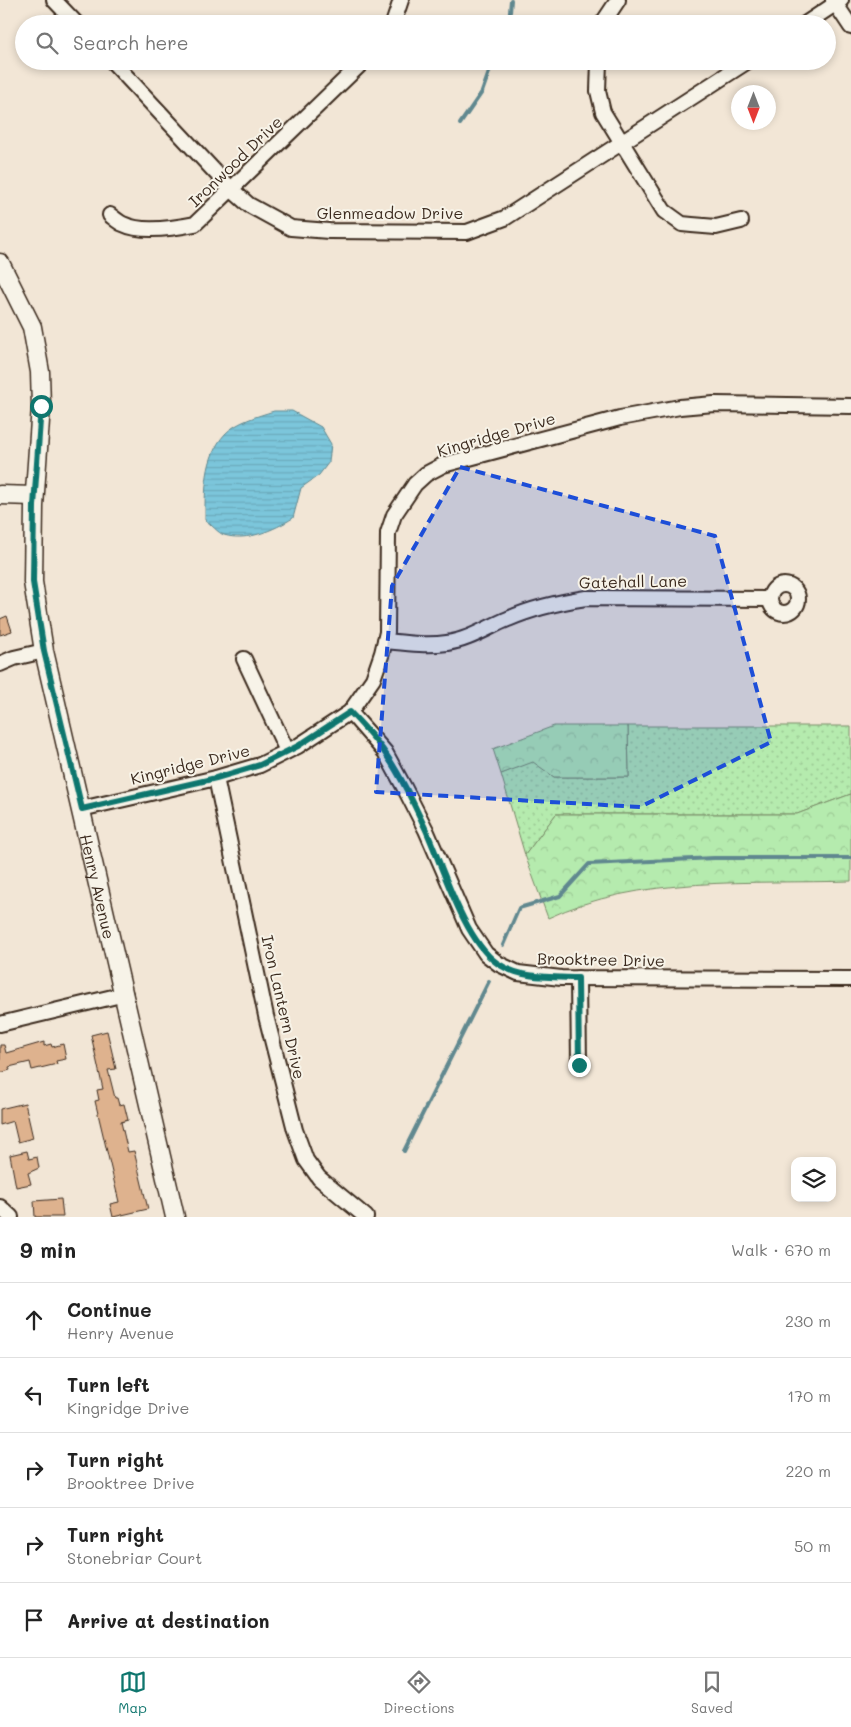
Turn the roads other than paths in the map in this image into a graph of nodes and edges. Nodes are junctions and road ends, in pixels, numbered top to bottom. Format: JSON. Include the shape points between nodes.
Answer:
{"nodes":[{"id":1,"x":54,"y":0,"type":"edge"},
{"id":2,"x":401,"y":0,"type":"edge"},
{"id":3,"x":618,"y":0,"type":"edge"},
{"id":4,"x":837,"y":1,"type":"edge"},
{"id":5,"x":68,"y":15,"type":"edge"},
{"id":6,"x":395,"y":15,"type":"edge"},
{"id":7,"x":608,"y":15,"type":"edge"},
{"id":8,"x":818,"y":15,"type":"edge"},
{"id":9,"x":851,"y":27,"type":"edge"},
{"id":10,"x":120,"y":70,"type":"edge"},
{"id":11,"x":355,"y":70,"type":"edge"},
{"id":12,"x":599,"y":70,"type":"edge"},
{"id":13,"x":734,"y":70,"type":"edge"},
{"id":14,"x":621,"y":144,"type":"junction"},
{"id":15,"x":232,"y":189,"type":"junction"},
{"id":16,"x":110,"y":215,"type":"dead end"},
{"id":17,"x":741,"y":221,"type":"dead end"},
{"id":18,"x":0,"y":263,"type":"edge"},
{"id":19,"x":851,"y":406,"type":"edge"},
{"id":20,"x":0,"y":495,"type":"edge"},
{"id":21,"x":34,"y":496,"type":"junction"},
{"id":22,"x":770,"y":599,"type":"dead end"},
{"id":23,"x":385,"y":640,"type":"junction"},
{"id":24,"x":44,"y":651,"type":"junction"},
{"id":25,"x":244,"y":659,"type":"dead end"},
{"id":26,"x":0,"y":664,"type":"edge"},
{"id":27,"x":350,"y":712,"type":"junction"},
{"id":28,"x":287,"y":751,"type":"junction"},
{"id":29,"x":216,"y":778,"type":"junction"},
{"id":30,"x":82,"y":809,"type":"junction"},
{"id":31,"x":578,"y":978,"type":"junction"},
{"id":32,"x":851,"y":979,"type":"edge"},
{"id":33,"x":125,"y":994,"type":"junction"},
{"id":34,"x":0,"y":1024,"type":"edge"},
{"id":35,"x":579,"y":1065,"type":"dead end"},
{"id":36,"x":0,"y":1207,"type":"edge"},
{"id":37,"x":11,"y":1217,"type":"edge"},
{"id":38,"x":176,"y":1217,"type":"edge"},
{"id":39,"x":366,"y":1217,"type":"edge"}],
"edges":[{"from":1,"to":5,"type":"street"},
{"from":2,"to":6,"type":"street"},
{"from":3,"to":7,"type":"street"},
{"from":4,"to":8,"type":"street"},
{"from":4,"to":9,"type":"street"},
{"from":10,"to":15,"type":"street","name":"Glenmeadow Drive"},
{"from":11,"to":15,"type":"street","name":"Ironwood Drive"},
{"from":12,"to":14,"type":"street","via":[[599,102]]},
{"from":13,"to":14,"type":"street","name":"Glenmeadow Drive"},
{"from":14,"to":15,"type":"street","name":"Glenmeadow Drive","via":[[505,218],[467,232],[291,228],[249,205]]},
{"from":14,"to":17,"type":"street","via":[[664,211],[672,218],[682,224],[716,227]]},
{"from":15,"to":16,"type":"street","name":"Ironwood Drive","via":[[195,224],[145,228],[123,225]]},
{"from":18,"to":21,"type":"street","name":"Henry Avenue","via":[[32,327],[40,372],[41,406]]},
{"from":19,"to":23,"type":"street","name":"Kingridge Drive","via":[[714,404],[680,407],[620,418],[443,465],[415,484],[394,515],[388,533]]},
{"from":20,"to":21,"type":"street"},
{"from":21,"to":24,"type":"street","name":"Henry Avenue","via":[[33,582]]},
{"from":22,"to":23,"type":"street","name":"Gatehall Lane","via":[[586,598],[558,602],[448,643]]},
{"from":23,"to":27,"type":"street","name":"Kingridge Drive","via":[[373,680]]},
{"from":24,"to":26,"type":"street"},
{"from":24,"to":30,"type":"street","name":"Henry Avenue"},
{"from":25,"to":28,"type":"street"},
{"from":27,"to":28,"type":"street","name":"Kingridge Drive"},
{"from":27,"to":31,"type":"street","name":"Brooktree Drive","via":[[384,752],[400,780],[426,830],[469,929],[486,954],[518,973]]},
{"from":28,"to":29,"type":"street","name":"Kingridge Drive","via":[[260,765]]},
{"from":29,"to":30,"type":"street","name":"Kingridge Drive"},
{"from":29,"to":39,"type":"street","name":"Iron Lantern Drive","via":[[266,1016],[295,1130],[306,1160],[319,1178]]},
{"from":30,"to":33,"type":"street","name":"Henry Avenue"},
{"from":31,"to":32,"type":"street","name":"Brooktree Drive"},
{"from":31,"to":35,"type":"street"},
{"from":33,"to":34,"type":"street"},
{"from":33,"to":38,"type":"street","name":"Henry Avenue"},
{"from":36,"to":37,"type":"street"}]}
